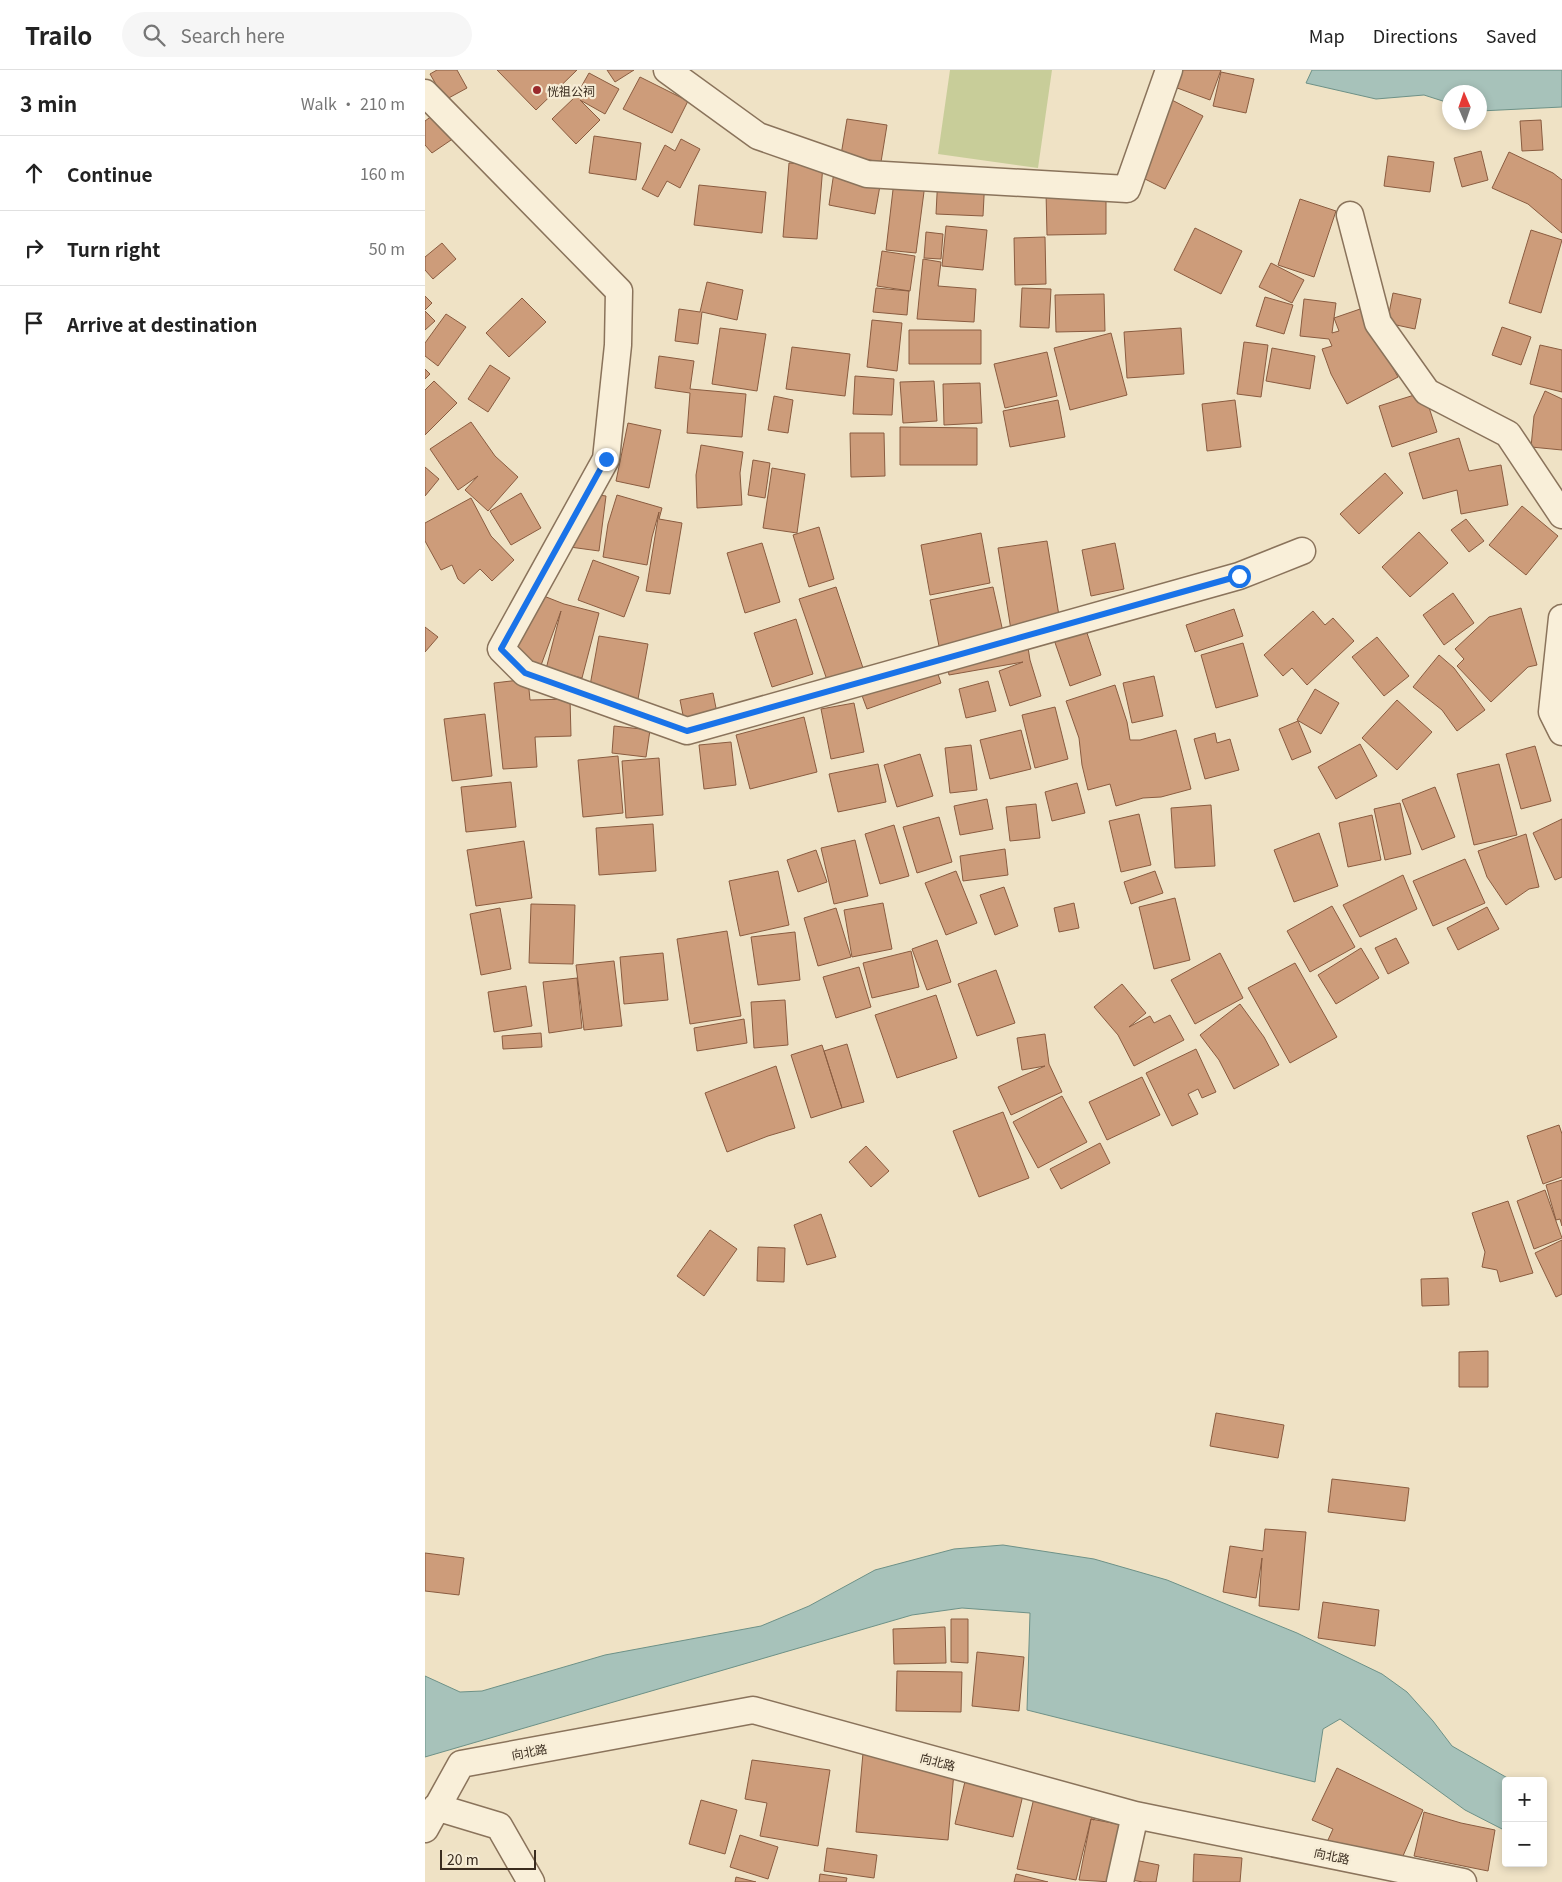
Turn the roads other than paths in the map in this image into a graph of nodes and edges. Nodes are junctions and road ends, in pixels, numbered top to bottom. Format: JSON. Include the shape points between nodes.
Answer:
{"nodes":[{"id":1,"x":667,"y":70,"type":"edge"},
{"id":2,"x":1169,"y":70,"type":"edge"},
{"id":3,"x":425,"y":93,"type":"edge"},
{"id":4,"x":1350,"y":215,"type":"dead end"},
{"id":5,"x":1562,"y":515,"type":"edge"},
{"id":6,"x":1302,"y":551,"type":"dead end"},
{"id":7,"x":1562,"y":618,"type":"edge"},
{"id":8,"x":1562,"y":732,"type":"edge"},
{"id":9,"x":1135,"y":1815,"type":"junction"},
{"id":10,"x":431,"y":1818,"type":"edge"},
{"id":11,"x":531,"y":1882,"type":"edge"},
{"id":12,"x":1120,"y":1882,"type":"edge"},
{"id":13,"x":1463,"y":1882,"type":"edge"}],
"edges":[{"from":1,"to":2,"type":"street","via":[[758,136],[867,174],[1127,189]]},
{"from":3,"to":6,"type":"street","via":[[619,291],[618,345],[606,459],[501,649],[525,673],[687,731],[1239,576]]},
{"from":4,"to":5,"type":"street","via":[[1378,323],[1427,392],[1508,434]]},
{"from":7,"to":8,"type":"street","via":[[1552,712]]},
{"from":9,"to":10,"type":"street","name":"向北路","via":[[753,1710],[461,1764]]},
{"from":9,"to":12,"type":"street"},
{"from":9,"to":13,"type":"street","name":"向北路"},
{"from":10,"to":11,"type":"street","via":[[499,1826]]}]}
